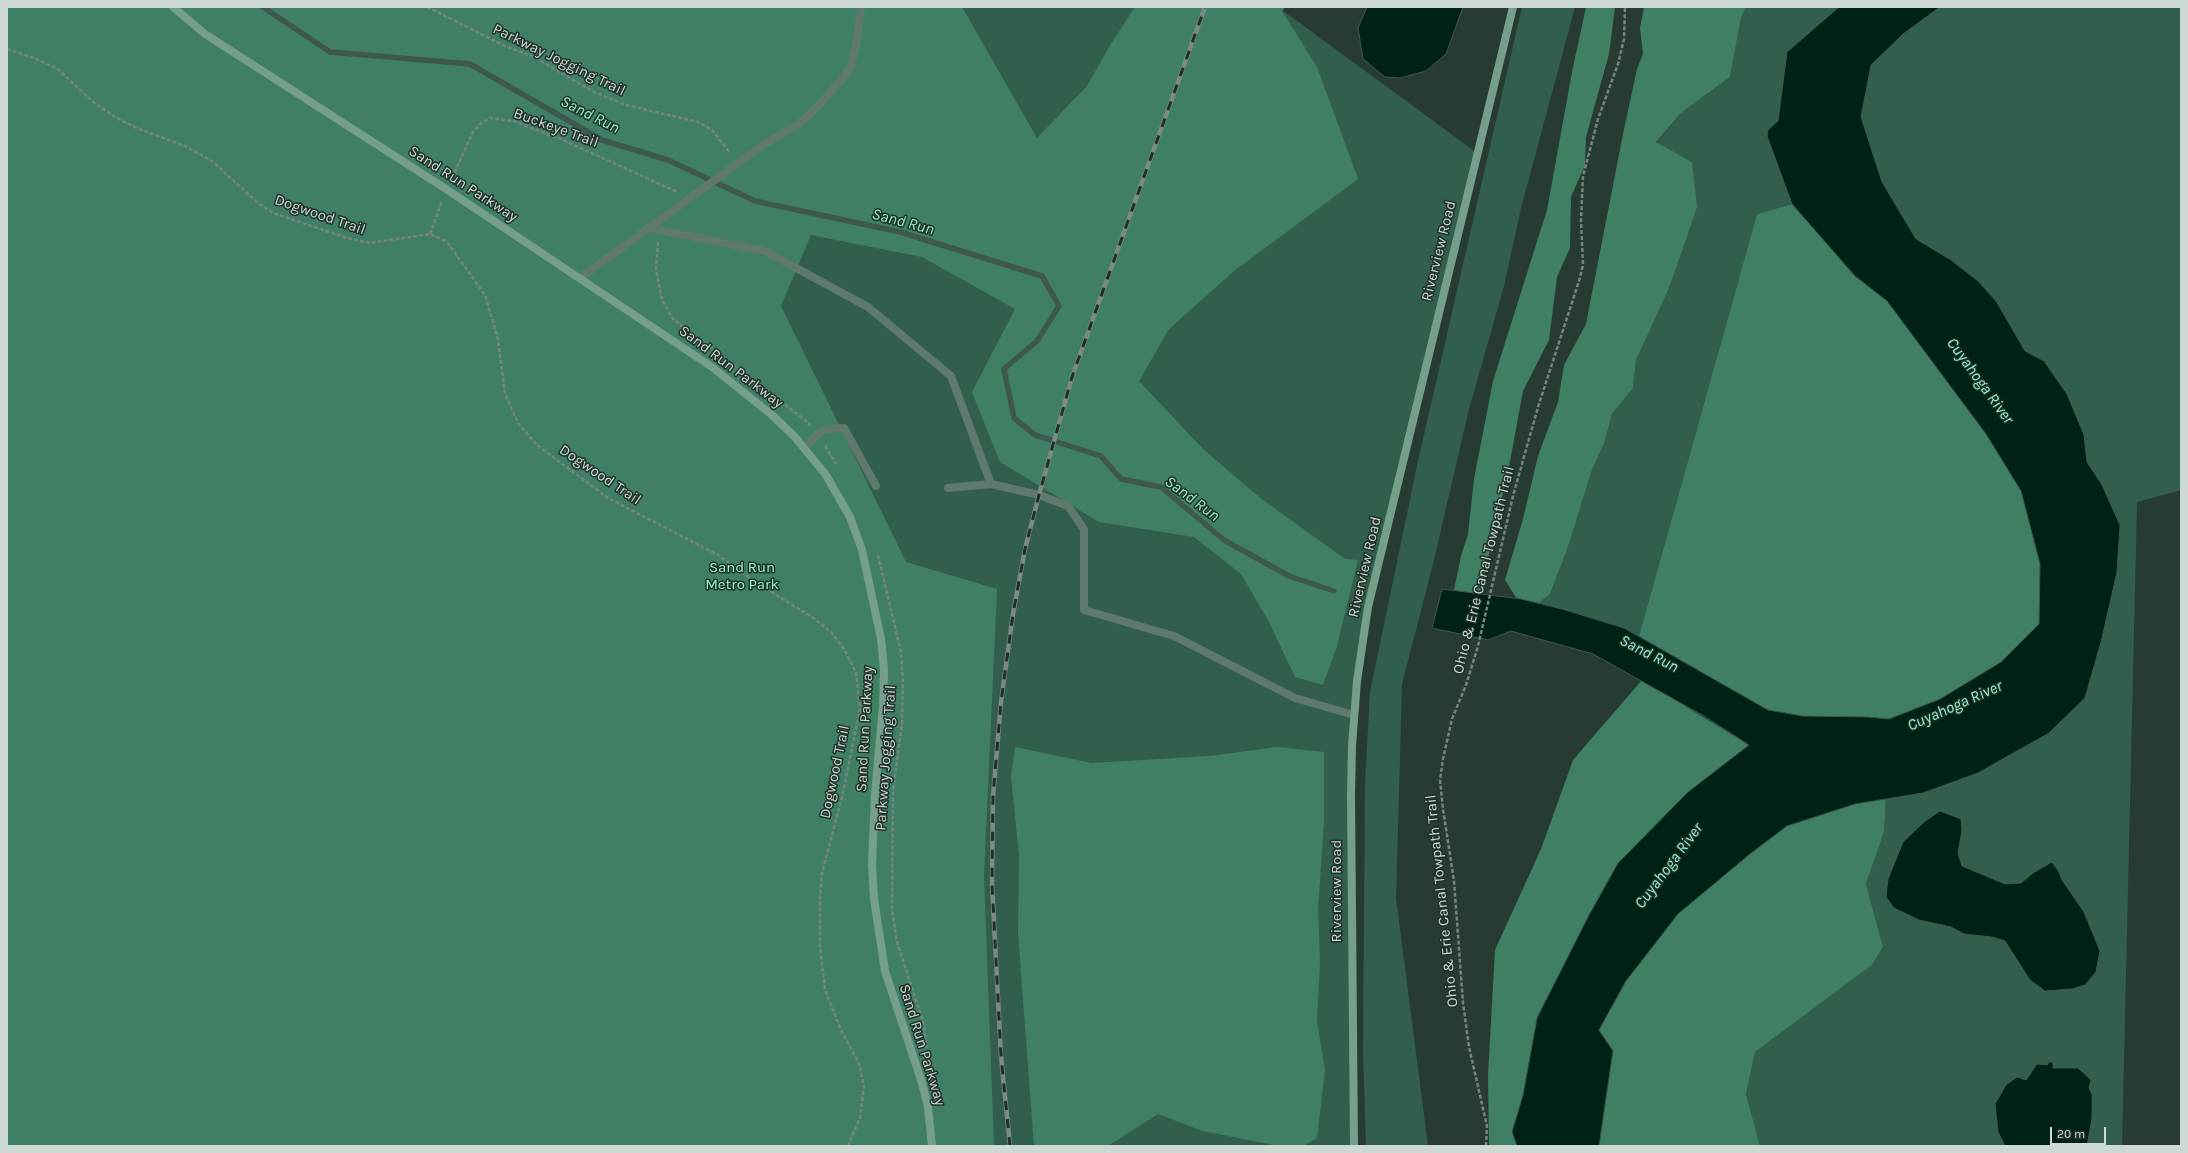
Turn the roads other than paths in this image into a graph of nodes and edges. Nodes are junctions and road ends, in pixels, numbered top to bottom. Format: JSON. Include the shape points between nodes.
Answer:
{"nodes":[{"id":1,"x":173,"y":7,"type":"edge"},
{"id":2,"x":861,"y":7,"type":"edge"},
{"id":3,"x":1513,"y":7,"type":"edge"},
{"id":4,"x":649,"y":228,"type":"junction"},
{"id":5,"x":580,"y":278,"type":"junction"},
{"id":6,"x":804,"y":447,"type":"junction"},
{"id":7,"x":991,"y":484,"type":"junction"},
{"id":8,"x":876,"y":486,"type":"dead end"},
{"id":9,"x":948,"y":488,"type":"dead end"},
{"id":10,"x":1354,"y":715,"type":"junction"},
{"id":11,"x":932,"y":1146,"type":"edge"},
{"id":12,"x":1354,"y":1146,"type":"edge"}],
"edges":[{"from":1,"to":5,"type":"street","name":"Sand Run Parkway","via":[[205,34]]},
{"from":2,"to":4,"type":"lane","via":[[856,48],[848,72],[822,102],[799,124],[763,145]]},
{"from":3,"to":10,"type":"street","name":"Riverview Road","via":[[1368,607]]},
{"from":4,"to":5,"type":"lane"},
{"from":4,"to":7,"type":"lane","via":[[765,251],[868,307],[951,376]]},
{"from":5,"to":6,"type":"street","name":"Sand Run Parkway","via":[[669,337],[749,395]]},
{"from":6,"to":8,"type":"lane","via":[[823,430],[844,428]]},
{"from":6,"to":11,"type":"street","name":"Sand Run Parkway","via":[[826,475],[850,517],[869,576],[881,639],[884,669],[875,794],[872,865],[874,899],[885,971],[922,1083],[928,1107]]},
{"from":7,"to":9,"type":"lane"},
{"from":7,"to":10,"type":"lane","via":[[1039,495],[1068,506],[1084,529],[1084,610],[1174,636],[1296,698]]},
{"from":10,"to":12,"type":"street","name":"Riverview Road","via":[[1351,795]]}]}
